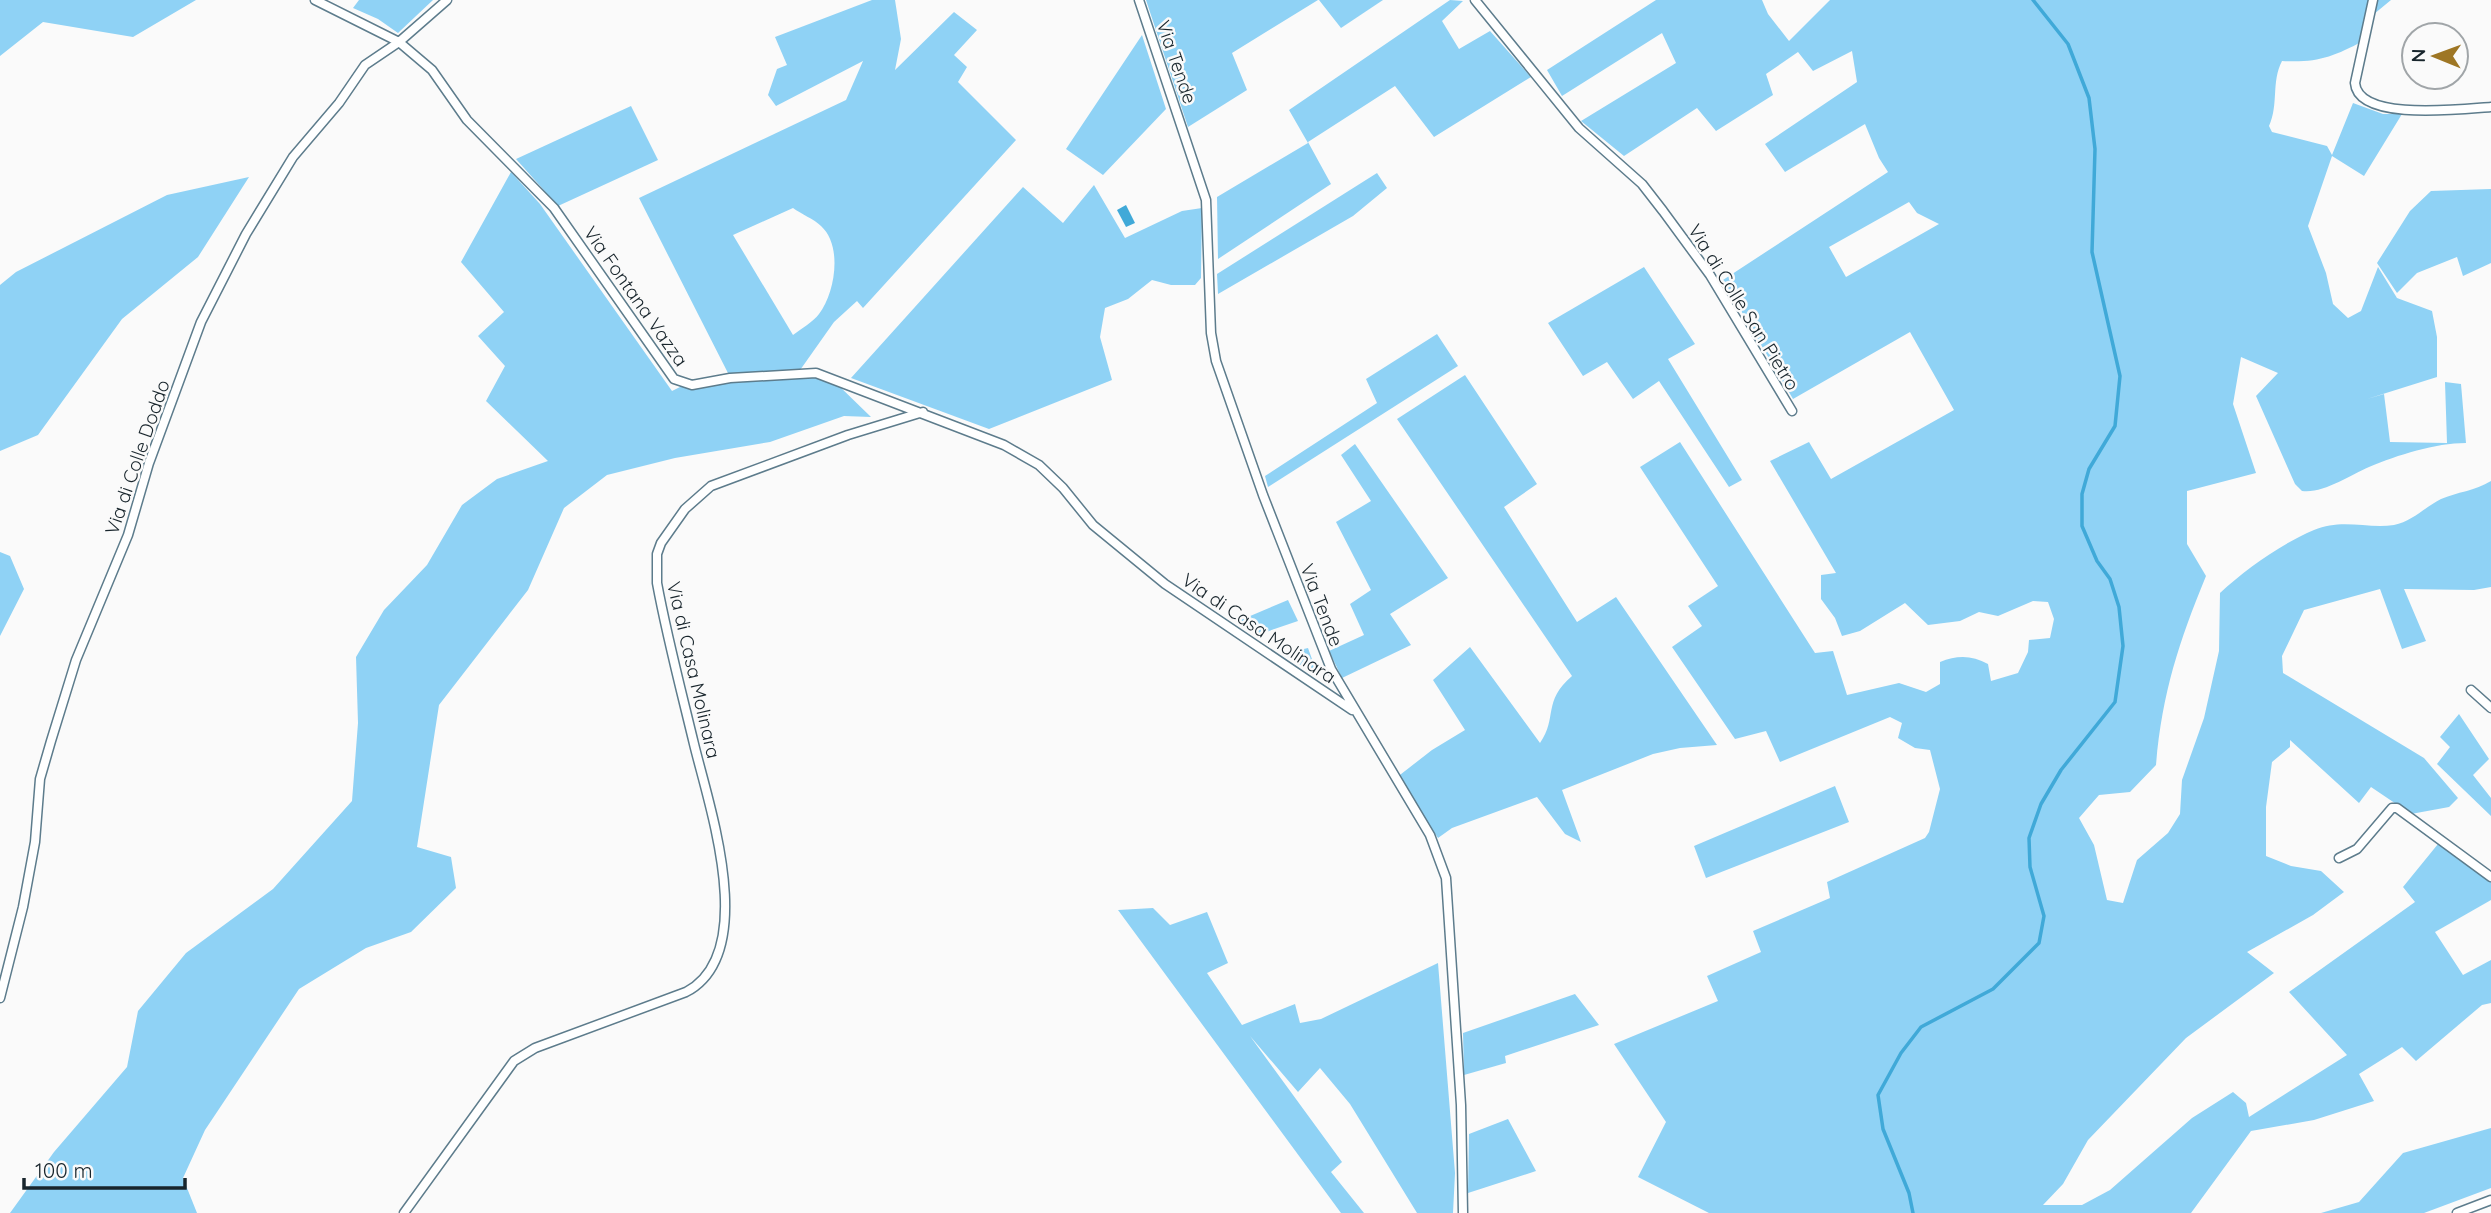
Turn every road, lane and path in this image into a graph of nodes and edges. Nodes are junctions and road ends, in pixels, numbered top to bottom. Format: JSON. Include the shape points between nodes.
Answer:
{"nodes":[{"id":1,"x":314,"y":0,"type":"edge"},
{"id":2,"x":447,"y":0,"type":"edge"},
{"id":3,"x":1139,"y":0,"type":"edge"},
{"id":4,"x":1475,"y":0,"type":"edge"},
{"id":5,"x":2373,"y":0,"type":"edge"},
{"id":6,"x":399,"y":42,"type":"junction"},
{"id":7,"x":2491,"y":107,"type":"edge"},
{"id":8,"x":1792,"y":411,"type":"dead end"},
{"id":9,"x":923,"y":412,"type":"junction"},
{"id":10,"x":2471,"y":690,"type":"dead end"},
{"id":11,"x":2491,"y":708,"type":"edge"},
{"id":12,"x":1352,"y":710,"type":"junction"},
{"id":13,"x":2339,"y":858,"type":"dead end"},
{"id":14,"x":2491,"y":877,"type":"edge"},
{"id":15,"x":0,"y":998,"type":"edge"},
{"id":16,"x":2491,"y":1200,"type":"edge"},
{"id":17,"x":404,"y":1213,"type":"edge"},
{"id":18,"x":1463,"y":1213,"type":"edge"},
{"id":19,"x":2457,"y":1213,"type":"edge"}],
"edges":[{"from":1,"to":6,"type":"street","name":"Via Fontana Vazza"},
{"from":2,"to":6,"type":"street","name":"Via di Colle Doddo"},
{"from":3,"to":12,"type":"street","name":"Via Tende","via":[[1206,200],[1216,361],[1300,592]]},
{"from":4,"to":8,"type":"street","name":"Via di Colle San Pietro","via":[[1579,128],[1642,184],[1664,211],[1710,275]]},
{"from":5,"to":7,"type":"street","via":[[2355,83],[2361,98],[2381,108]]},
{"from":6,"to":9,"type":"street","name":"Via Fontana Vazza","via":[[432,70],[467,120],[554,208],[674,379],[692,385],[816,373]]},
{"from":6,"to":15,"type":"street","name":"Via di Colle Doddo","via":[[365,65],[293,157],[246,234],[201,322],[128,535],[76,660],[51,741],[40,779],[23,906]]},
{"from":9,"to":12,"type":"street","name":"Via di Casa Molinara","via":[[992,439],[1039,465],[1093,525],[1166,584]]},
{"from":9,"to":17,"type":"street","name":"Via di Casa Molinara","via":[[711,486],[671,527],[657,554],[657,583],[721,857],[724,920],[715,961],[706,980],[686,992],[536,1048],[514,1061]]},
{"from":10,"to":11,"type":"street"},
{"from":12,"to":18,"type":"street","name":"Via Tende","via":[[1430,835],[1446,878]]},
{"from":13,"to":14,"type":"street","via":[[2357,849],[2392,808],[2397,808]]},
{"from":16,"to":19,"type":"street"}]}
